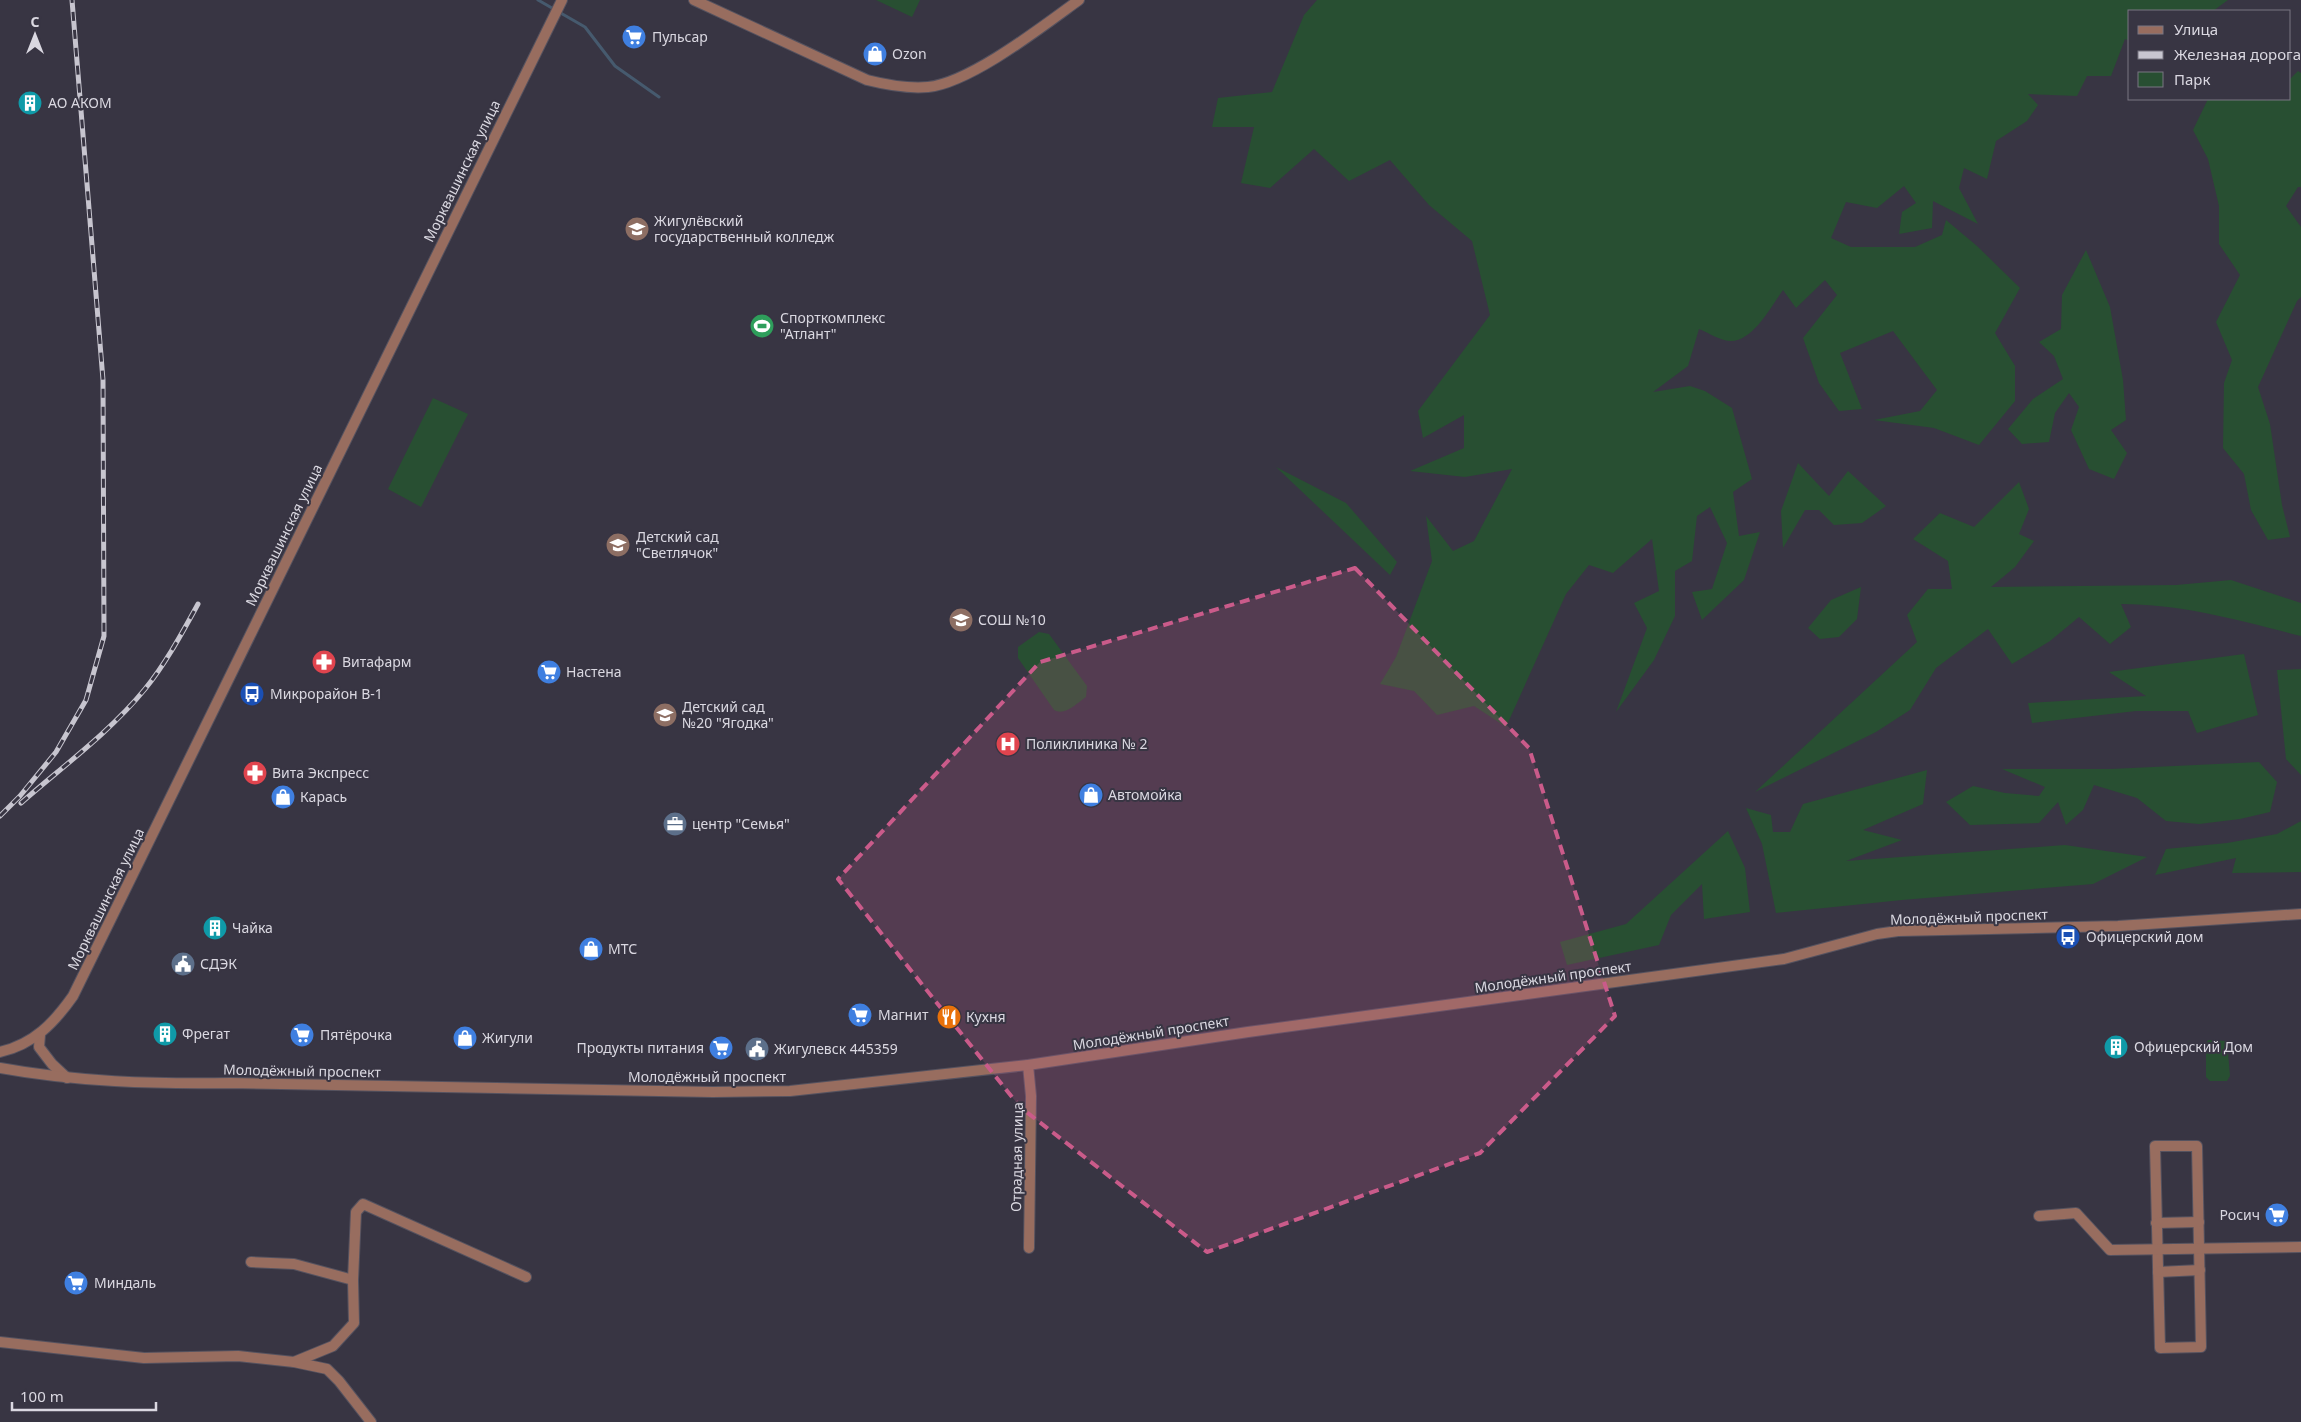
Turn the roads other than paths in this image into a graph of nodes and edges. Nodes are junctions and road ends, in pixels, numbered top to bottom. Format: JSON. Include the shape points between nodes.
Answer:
{"nodes":[{"id":1,"x":562,"y":0,"type":"edge"},
{"id":2,"x":694,"y":0,"type":"edge"},
{"id":3,"x":1079,"y":0,"type":"edge"},
{"id":4,"x":2301,"y":914,"type":"edge"},
{"id":5,"x":40,"y":1035,"type":"junction"},
{"id":6,"x":0,"y":1052,"type":"edge"},
{"id":7,"x":1028,"y":1065,"type":"junction"},
{"id":8,"x":0,"y":1068,"type":"edge"},
{"id":9,"x":68,"y":1079,"type":"junction"},
{"id":10,"x":2039,"y":1216,"type":"dead end"},
{"id":11,"x":2199,"y":1222,"type":"junction"},
{"id":12,"x":2156,"y":1223,"type":"junction"},
{"id":13,"x":2301,"y":1247,"type":"edge"},
{"id":14,"x":1029,"y":1248,"type":"dead end"},
{"id":15,"x":2157,"y":1249,"type":"junction"},
{"id":16,"x":2199,"y":1249,"type":"junction"},
{"id":17,"x":251,"y":1262,"type":"dead end"},
{"id":18,"x":2200,"y":1270,"type":"junction"},
{"id":19,"x":2158,"y":1272,"type":"junction"},
{"id":20,"x":526,"y":1277,"type":"dead end"},
{"id":21,"x":352,"y":1280,"type":"junction"},
{"id":22,"x":0,"y":1342,"type":"edge"},
{"id":23,"x":294,"y":1362,"type":"junction"},
{"id":24,"x":371,"y":1422,"type":"edge"}],
"edges":[{"from":1,"to":5,"type":"street","name":"Морквашинская улица","via":[[89,966],[73,996]]},
{"from":2,"to":3,"type":"street","via":[[867,80],[889,86],[912,87],[929,87],[964,77]]},
{"from":4,"to":7,"type":"street","name":"Молодёжный проспект","via":[[2118,926],[1877,934],[1784,959]]},
{"from":5,"to":6,"type":"street","name":"Морквашинская улица"},
{"from":5,"to":9,"type":"street","via":[[42,1052]]},
{"from":7,"to":9,"type":"street","name":"Молодёжный проспект","via":[[767,1093],[154,1084]]},
{"from":7,"to":14,"type":"street","name":"Отрадная улица","via":[[1031,1096]]},
{"from":8,"to":9,"type":"street","name":"Молодёжный проспект"},
{"from":10,"to":15,"type":"street","via":[[2076,1213],[2110,1250]]},
{"from":11,"to":12,"type":"street"},
{"from":11,"to":12,"type":"street","via":[[2197,1146],[2155,1146]]},
{"from":11,"to":16,"type":"street"},
{"from":12,"to":15,"type":"street"},
{"from":13,"to":16,"type":"street"},
{"from":15,"to":16,"type":"street"},
{"from":15,"to":19,"type":"street"},
{"from":16,"to":18,"type":"street"},
{"from":17,"to":21,"type":"street","via":[[294,1264]]},
{"from":18,"to":19,"type":"street"},
{"from":18,"to":19,"type":"street","via":[[2201,1347],[2160,1348]]},
{"from":20,"to":21,"type":"street","via":[[362,1204],[356,1212]]},
{"from":21,"to":23,"type":"street","via":[[354,1323],[333,1346]]},
{"from":22,"to":23,"type":"street","via":[[144,1358],[238,1356]]},
{"from":23,"to":24,"type":"street","via":[[327,1370]]}]}
